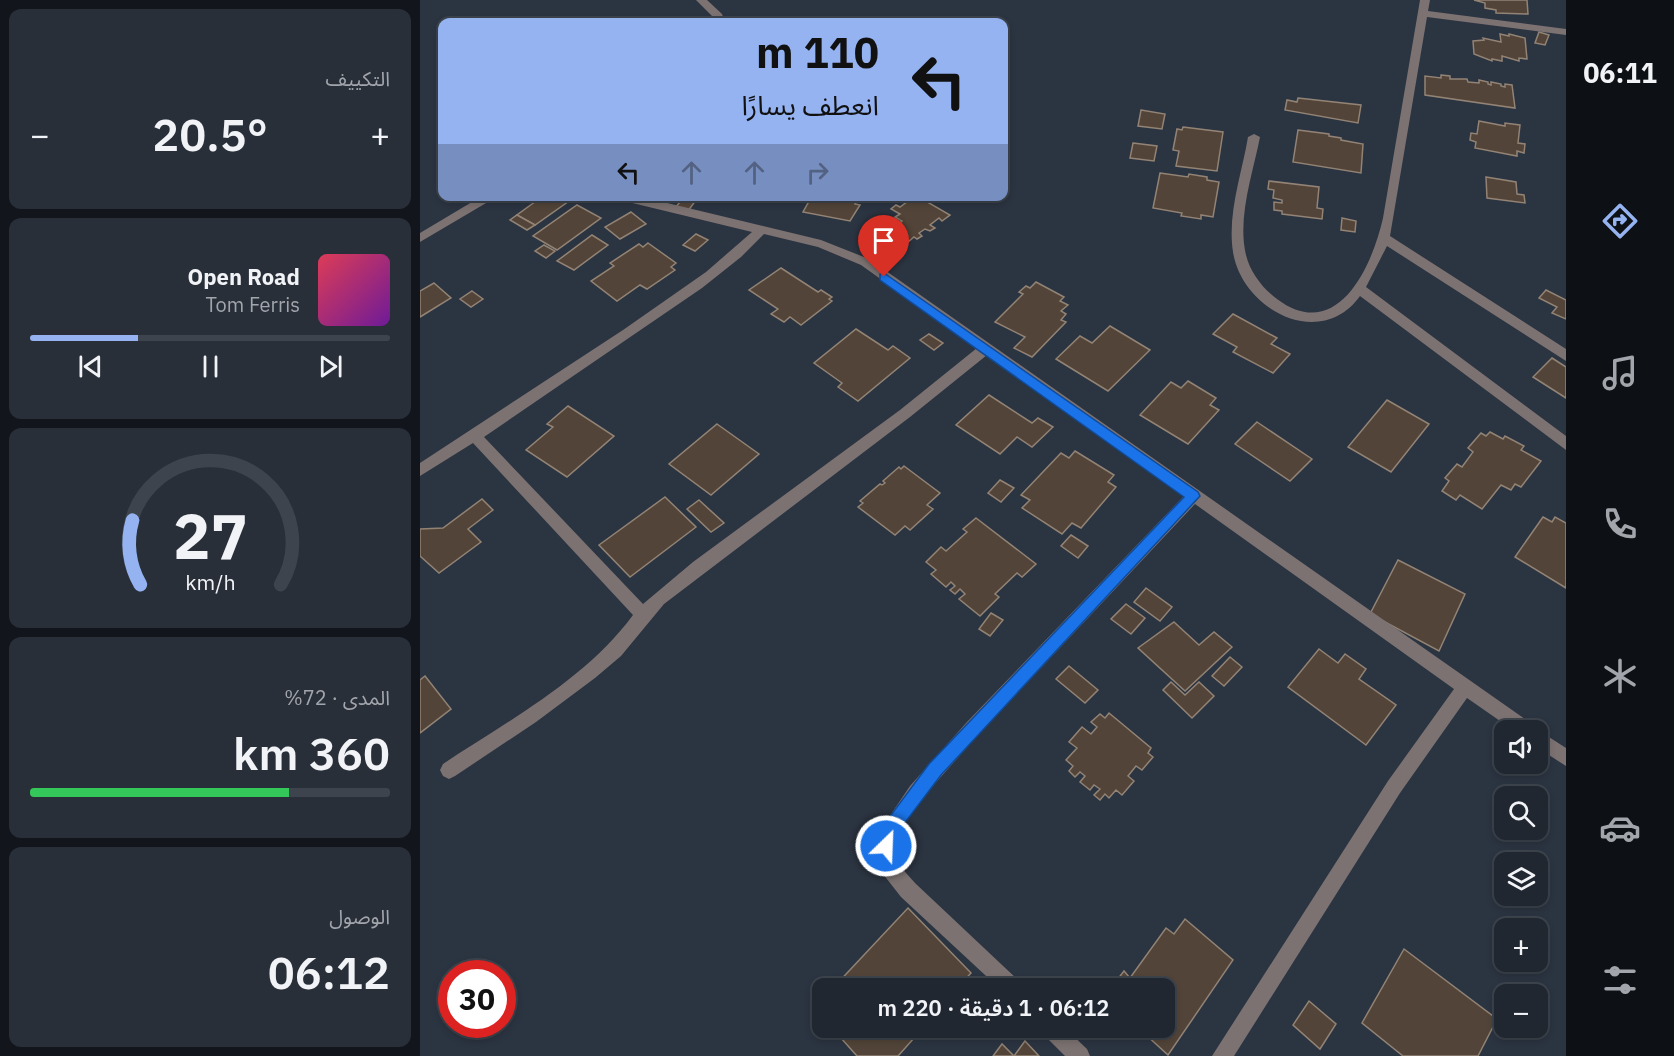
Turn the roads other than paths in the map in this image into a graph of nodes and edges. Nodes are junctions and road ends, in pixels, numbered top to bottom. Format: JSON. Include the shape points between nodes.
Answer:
{"nodes":[{"id":1,"x":701,"y":0,"type":"edge"},
{"id":2,"x":1425,"y":0,"type":"edge"},
{"id":3,"x":1423,"y":13,"type":"junction"},
{"id":4,"x":719,"y":18,"type":"edge"},
{"id":5,"x":1566,"y":32,"type":"edge"},
{"id":6,"x":1254,"y":137,"type":"dead end"},
{"id":7,"x":483,"y":201,"type":"edge"},
{"id":8,"x":640,"y":201,"type":"edge"},
{"id":9,"x":760,"y":231,"type":"junction"},
{"id":10,"x":420,"y":238,"type":"edge"},
{"id":11,"x":1384,"y":238,"type":"junction"},
{"id":12,"x":1359,"y":288,"type":"junction"},
{"id":13,"x":986,"y":349,"type":"junction"},
{"id":14,"x":1566,"y":356,"type":"edge"},
{"id":15,"x":475,"y":436,"type":"junction"},
{"id":16,"x":1566,"y":444,"type":"edge"},
{"id":17,"x":420,"y":470,"type":"edge"},
{"id":18,"x":1193,"y":496,"type":"junction"},
{"id":19,"x":643,"y":615,"type":"junction"},
{"id":20,"x":1465,"y":688,"type":"junction"},
{"id":21,"x":1511,"y":720,"type":"edge"},
{"id":22,"x":1548,"y":745,"type":"edge"},
{"id":23,"x":1566,"y":758,"type":"edge"},
{"id":24,"x":449,"y":770,"type":"dead end"},
{"id":25,"x":1002,"y":978,"type":"edge"},
{"id":26,"x":1061,"y":1038,"type":"edge"},
{"id":27,"x":1080,"y":1056,"type":"edge"},
{"id":28,"x":1222,"y":1056,"type":"edge"}],
"edges":[{"from":1,"to":4,"type":"street"},
{"from":2,"to":3,"type":"street"},
{"from":3,"to":5,"type":"street"},
{"from":3,"to":11,"type":"street"},
{"from":6,"to":12,"type":"street","via":[[1238,232],[1241,260],[1252,281],[1274,304],[1296,317],[1308,319],[1321,319],[1345,307]]},
{"from":7,"to":10,"type":"street"},
{"from":8,"to":9,"type":"street"},
{"from":9,"to":13,"type":"street","via":[[820,244],[865,262]]},
{"from":9,"to":15,"type":"street","via":[[747,246],[664,308]]},
{"from":11,"to":12,"type":"street"},
{"from":11,"to":14,"type":"street"},
{"from":12,"to":16,"type":"street"},
{"from":13,"to":18,"type":"street"},
{"from":13,"to":19,"type":"street","via":[[935,392],[656,601]]},
{"from":15,"to":17,"type":"street"},
{"from":15,"to":19,"type":"street"},
{"from":18,"to":20,"type":"street"},
{"from":18,"to":25,"type":"street","via":[[973,728],[916,792],[890,829],[886,846],[889,868]]},
{"from":19,"to":24,"type":"street","via":[[606,659]]},
{"from":20,"to":21,"type":"street"},
{"from":20,"to":28,"type":"street","via":[[1394,787]]},
{"from":22,"to":23,"type":"street"},
{"from":26,"to":27,"type":"street"}]}
